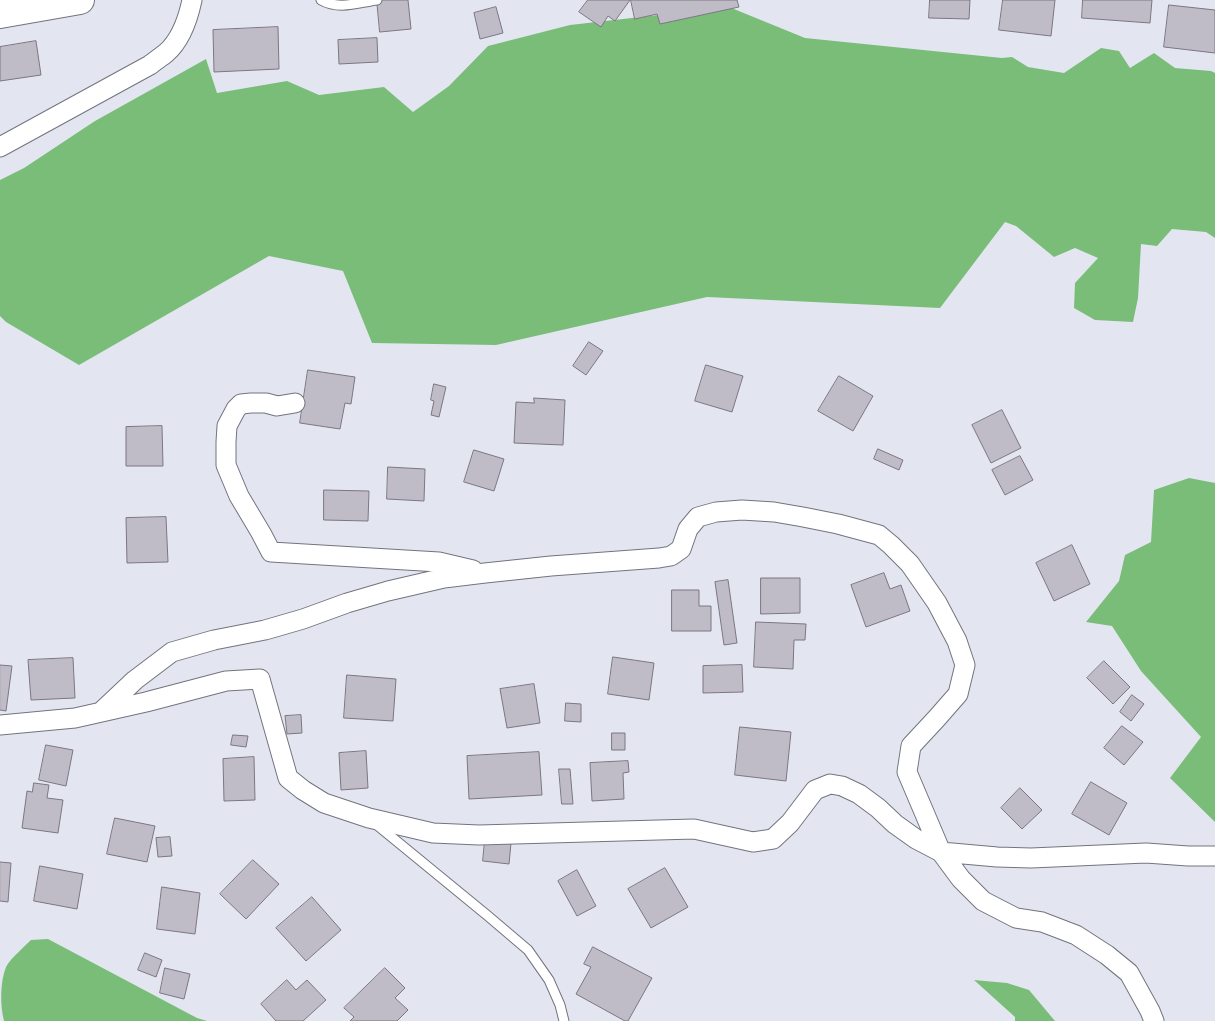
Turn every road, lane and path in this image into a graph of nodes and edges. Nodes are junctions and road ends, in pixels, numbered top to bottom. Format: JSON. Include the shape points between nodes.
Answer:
{"nodes":[{"id":1,"x":80,"y":0,"type":"edge"},
{"id":2,"x":192,"y":0,"type":"edge"},
{"id":3,"x":322,"y":0,"type":"edge"},
{"id":4,"x":377,"y":0,"type":"edge"},
{"id":5,"x":0,"y":14,"type":"edge"},
{"id":6,"x":0,"y":147,"type":"edge"},
{"id":7,"x":295,"y":403,"type":"dead end"},
{"id":8,"x":485,"y":573,"type":"junction"},
{"id":9,"x":101,"y":712,"type":"junction"},
{"id":10,"x":0,"y":725,"type":"edge"},
{"id":11,"x":369,"y":818,"type":"junction"},
{"id":12,"x":941,"y":852,"type":"junction"},
{"id":13,"x":1215,"y":856,"type":"edge"},
{"id":14,"x":564,"y":1021,"type":"edge"},
{"id":15,"x":1154,"y":1021,"type":"edge"}],
"edges":[{"from":1,"to":5,"type":"main road"},
{"from":2,"to":6,"type":"street","via":[[186,23],[167,52],[150,65]]},
{"from":3,"to":4,"type":"lane","via":[[341,6]]},
{"from":7,"to":8,"type":"street","via":[[277,406],[241,404],[227,426],[226,465],[270,552],[439,562]]},
{"from":8,"to":9,"type":"street","via":[[444,578],[388,591],[265,630],[172,652]]},
{"from":8,"to":12,"type":"street","via":[[671,556],[681,548],[688,529],[698,517],[716,512],[774,512],[838,524],[879,536],[910,564],[938,603],[957,641],[964,665],[958,694],[911,746],[907,772]]},
{"from":9,"to":10,"type":"street","via":[[75,718]]},
{"from":9,"to":11,"type":"street","via":[[226,681],[260,680],[288,778],[324,803]]},
{"from":11,"to":12,"type":"street","via":[[433,833],[479,835],[694,829],[753,842],[773,839],[815,790],[830,784],[858,794],[916,839]]},
{"from":11,"to":14,"type":"lane","via":[[528,950],[549,980]]},
{"from":12,"to":13,"type":"street","via":[[1031,858],[1146,853]]},
{"from":12,"to":15,"type":"street","via":[[961,879],[983,900],[1016,918],[1042,922],[1076,935],[1107,955],[1129,973]]}]}
